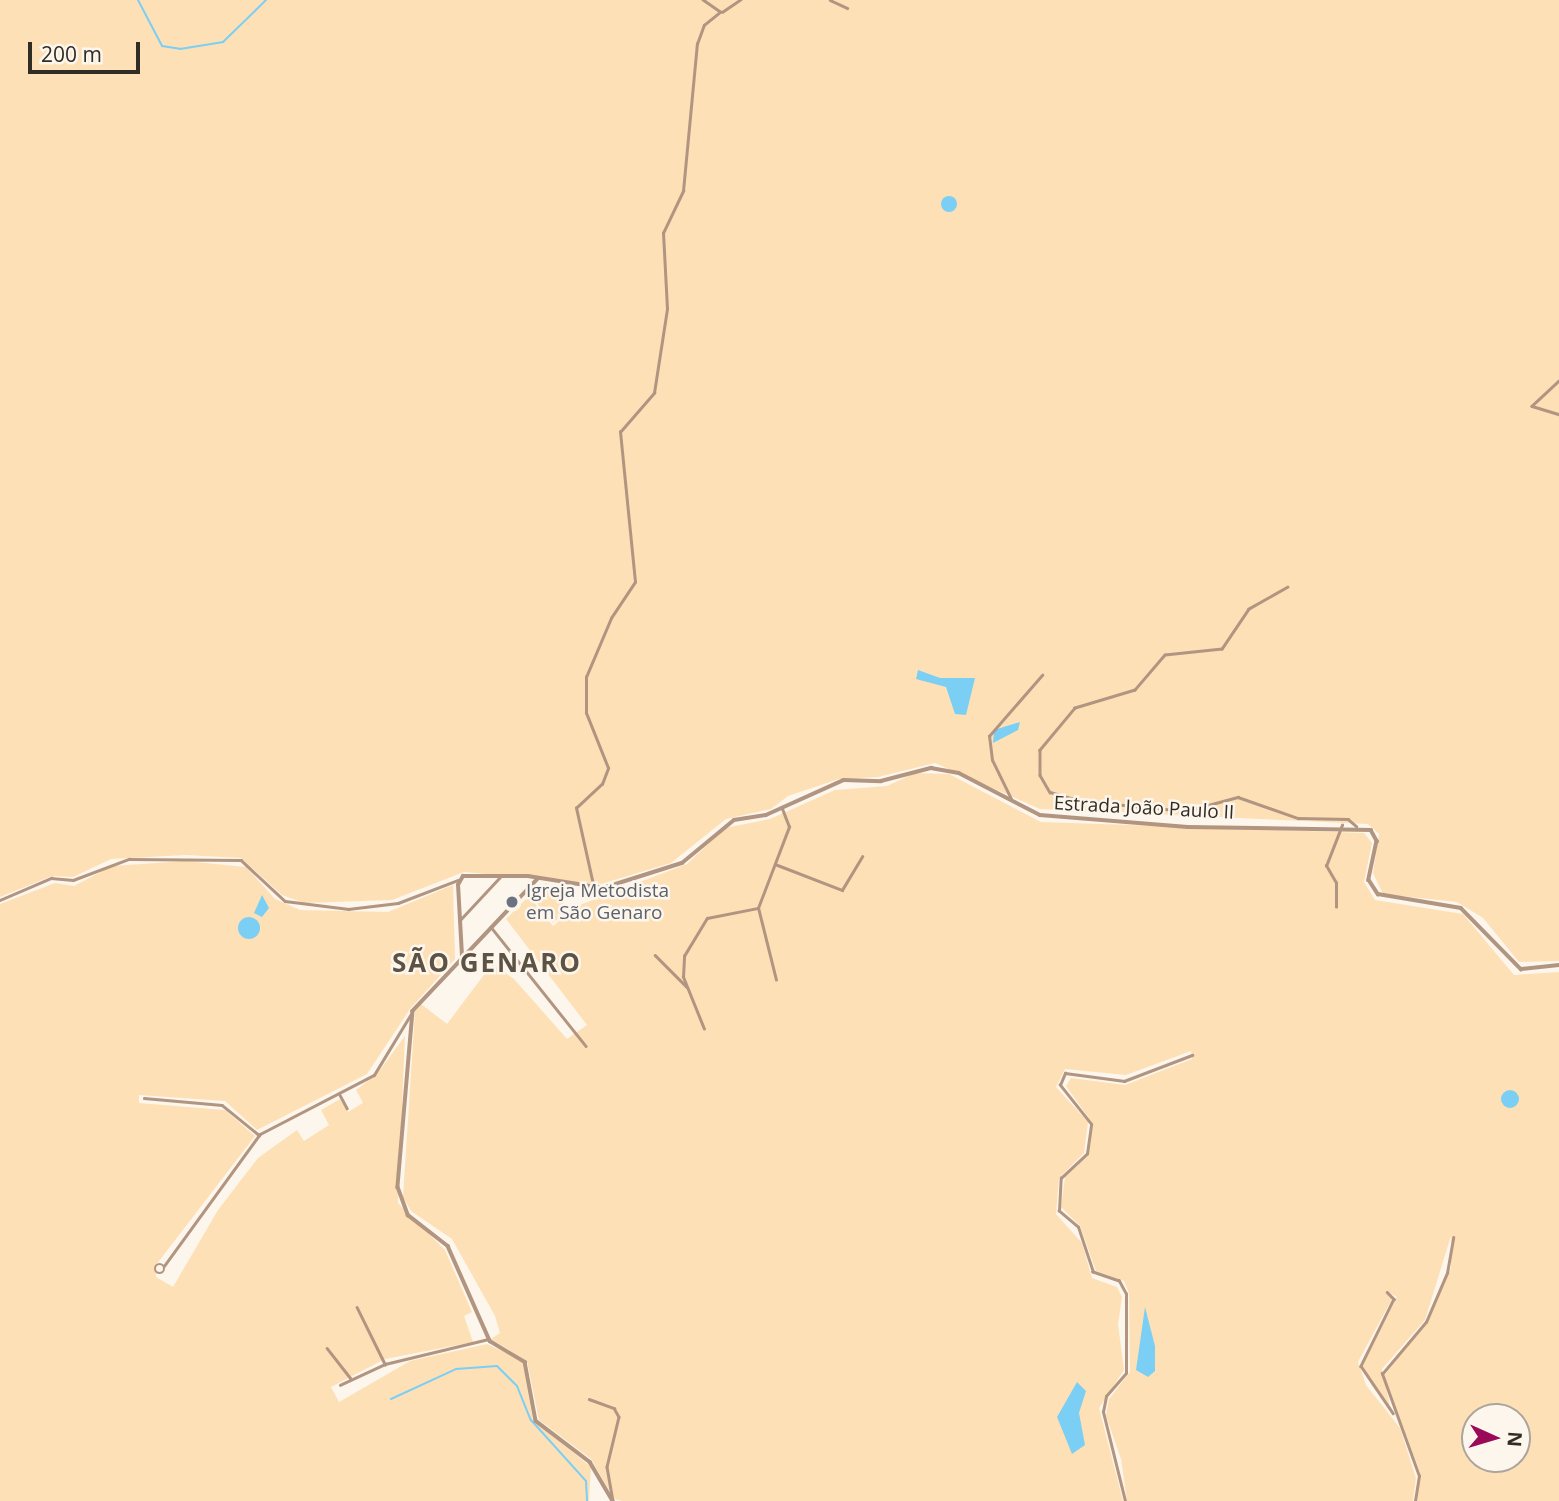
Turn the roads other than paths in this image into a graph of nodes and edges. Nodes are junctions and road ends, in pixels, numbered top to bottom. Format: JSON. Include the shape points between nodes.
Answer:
{"nodes":[{"id":1,"x":703,"y":0,"type":"edge"},
{"id":2,"x":740,"y":0,"type":"edge"},
{"id":3,"x":830,"y":0,"type":"edge"},
{"id":4,"x":847,"y":8,"type":"dead end"},
{"id":5,"x":719,"y":14,"type":"junction"},
{"id":6,"x":1559,"y":382,"type":"edge"},
{"id":7,"x":1559,"y":414,"type":"edge"},
{"id":8,"x":1288,"y":587,"type":"dead end"},
{"id":9,"x":1042,"y":675,"type":"dead end"},
{"id":10,"x":1013,"y":803,"type":"junction"},
{"id":11,"x":779,"y":807,"type":"junction"},
{"id":12,"x":1342,"y":825,"type":"junction"},
{"id":13,"x":1356,"y":826,"type":"junction"},
{"id":14,"x":862,"y":857,"type":"dead end"},
{"id":15,"x":775,"y":864,"type":"junction"},
{"id":16,"x":503,"y":875,"type":"junction"},
{"id":17,"x":539,"y":878,"type":"junction"},
{"id":18,"x":458,"y":880,"type":"junction"},
{"id":19,"x":594,"y":889,"type":"junction"},
{"id":20,"x":0,"y":900,"type":"edge"},
{"id":21,"x":1336,"y":907,"type":"dead end"},
{"id":22,"x":758,"y":908,"type":"junction"},
{"id":23,"x":459,"y":921,"type":"junction"},
{"id":24,"x":491,"y":927,"type":"junction"},
{"id":25,"x":655,"y":955,"type":"dead end"},
{"id":26,"x":462,"y":957,"type":"junction"},
{"id":27,"x":1559,"y":965,"type":"edge"},
{"id":28,"x":776,"y":979,"type":"dead end"},
{"id":29,"x":687,"y":987,"type":"junction"},
{"id":30,"x":413,"y":1011,"type":"junction"},
{"id":31,"x":704,"y":1029,"type":"dead end"},
{"id":32,"x":586,"y":1046,"type":"dead end"},
{"id":33,"x":1192,"y":1055,"type":"dead end"},
{"id":34,"x":340,"y":1096,"type":"junction"},
{"id":35,"x":144,"y":1098,"type":"dead end"},
{"id":36,"x":347,"y":1108,"type":"dead end"},
{"id":37,"x":259,"y":1135,"type":"junction"},
{"id":38,"x":1453,"y":1238,"type":"dead end"},
{"id":39,"x":164,"y":1266,"type":"dead end"},
{"id":40,"x":1387,"y":1292,"type":"dead end"},
{"id":41,"x":357,"y":1307,"type":"dead end"},
{"id":42,"x":488,"y":1339,"type":"junction"},
{"id":43,"x":327,"y":1348,"type":"dead end"},
{"id":44,"x":385,"y":1364,"type":"junction"},
{"id":45,"x":351,"y":1380,"type":"junction"},
{"id":46,"x":340,"y":1385,"type":"dead end"},
{"id":47,"x":589,"y":1399,"type":"dead end"},
{"id":48,"x":1395,"y":1415,"type":"junction"},
{"id":49,"x":613,"y":1501,"type":"edge"},
{"id":50,"x":1125,"y":1501,"type":"edge"},
{"id":51,"x":1415,"y":1501,"type":"edge"}],
"edges":[{"from":1,"to":5,"type":"street","via":[[719,6]]},
{"from":2,"to":5,"type":"street"},
{"from":3,"to":4,"type":"street"},
{"from":5,"to":19,"type":"street","via":[[704,25],[697,44],[683,191],[663,233],[667,309],[654,393],[620,432],[636,580],[598,642],[586,677],[586,713],[608,768],[602,784],[576,808]]},
{"from":6,"to":7,"type":"street","via":[[1532,406]]},
{"from":8,"to":13,"type":"street","via":[[1250,609],[1222,649],[1166,655],[1135,691],[1075,708],[1040,750],[1040,775],[1050,792],[1082,801],[1186,811],[1238,797],[1298,818],[1348,819]]},
{"from":9,"to":10,"type":"street","via":[[989,736],[992,760]]},
{"from":10,"to":11,"type":"street","name":"Estrada João Paulo II","via":[[959,774],[922,768],[881,781],[836,782]]},
{"from":10,"to":12,"type":"street","name":"Estrada João Paulo II","via":[[1040,815],[1188,827]]},
{"from":11,"to":15,"type":"street","via":[[790,822]]},
{"from":11,"to":19,"type":"street","name":"Estrada João Paulo II","via":[[727,822],[682,863]]},
{"from":12,"to":13,"type":"street","name":"Estrada João Paulo II"},
{"from":12,"to":21,"type":"street","via":[[1326,866],[1336,883]]},
{"from":13,"to":27,"type":"street","via":[[1376,836],[1369,875],[1378,894],[1461,908],[1521,969]]},
{"from":14,"to":15,"type":"street","via":[[842,890]]},
{"from":15,"to":22,"type":"street"},
{"from":16,"to":17,"type":"street","name":"Estrada João Paulo II"},
{"from":16,"to":18,"type":"street","name":"Estrada João Paulo II"},
{"from":16,"to":23,"type":"street"},
{"from":17,"to":19,"type":"street","name":"Estrada João Paulo II"},
{"from":17,"to":24,"type":"street"},
{"from":18,"to":20,"type":"street","name":"Estrada João Paulo II","via":[[398,903],[348,909],[285,901],[241,860],[129,859],[73,880],[51,878]]},
{"from":18,"to":23,"type":"street"},
{"from":22,"to":28,"type":"street"},
{"from":22,"to":29,"type":"street","via":[[702,922],[683,961]]},
{"from":23,"to":26,"type":"street"},
{"from":24,"to":26,"type":"street"},
{"from":24,"to":32,"type":"street"},
{"from":25,"to":29,"type":"street"},
{"from":26,"to":30,"type":"street"},
{"from":29,"to":31,"type":"street"},
{"from":30,"to":34,"type":"street","via":[[374,1075]]},
{"from":30,"to":42,"type":"street","via":[[400,1197],[408,1215],[444,1241]]},
{"from":33,"to":50,"type":"street","via":[[1124,1081],[1065,1073],[1060,1085],[1091,1124],[1087,1154],[1061,1178],[1058,1208],[1078,1227],[1093,1272],[1119,1281],[1127,1297],[1122,1317],[1126,1373],[1106,1396],[1102,1412]]},
{"from":34,"to":36,"type":"street"},
{"from":34,"to":37,"type":"street"},
{"from":35,"to":37,"type":"street","via":[[222,1105]]},
{"from":37,"to":39,"type":"street"},
{"from":38,"to":48,"type":"street","via":[[1447,1273],[1426,1322],[1383,1370]]},
{"from":40,"to":48,"type":"street","via":[[1394,1299],[1361,1366]]},
{"from":41,"to":44,"type":"street"},
{"from":42,"to":44,"type":"street"},
{"from":42,"to":49,"type":"street","via":[[523,1360],[536,1421],[590,1462]]},
{"from":43,"to":45,"type":"street"},
{"from":44,"to":45,"type":"street"},
{"from":45,"to":46,"type":"street"},
{"from":47,"to":49,"type":"street","via":[[614,1408],[619,1417],[607,1466]]},
{"from":48,"to":51,"type":"street","via":[[1419,1476]]}]}
